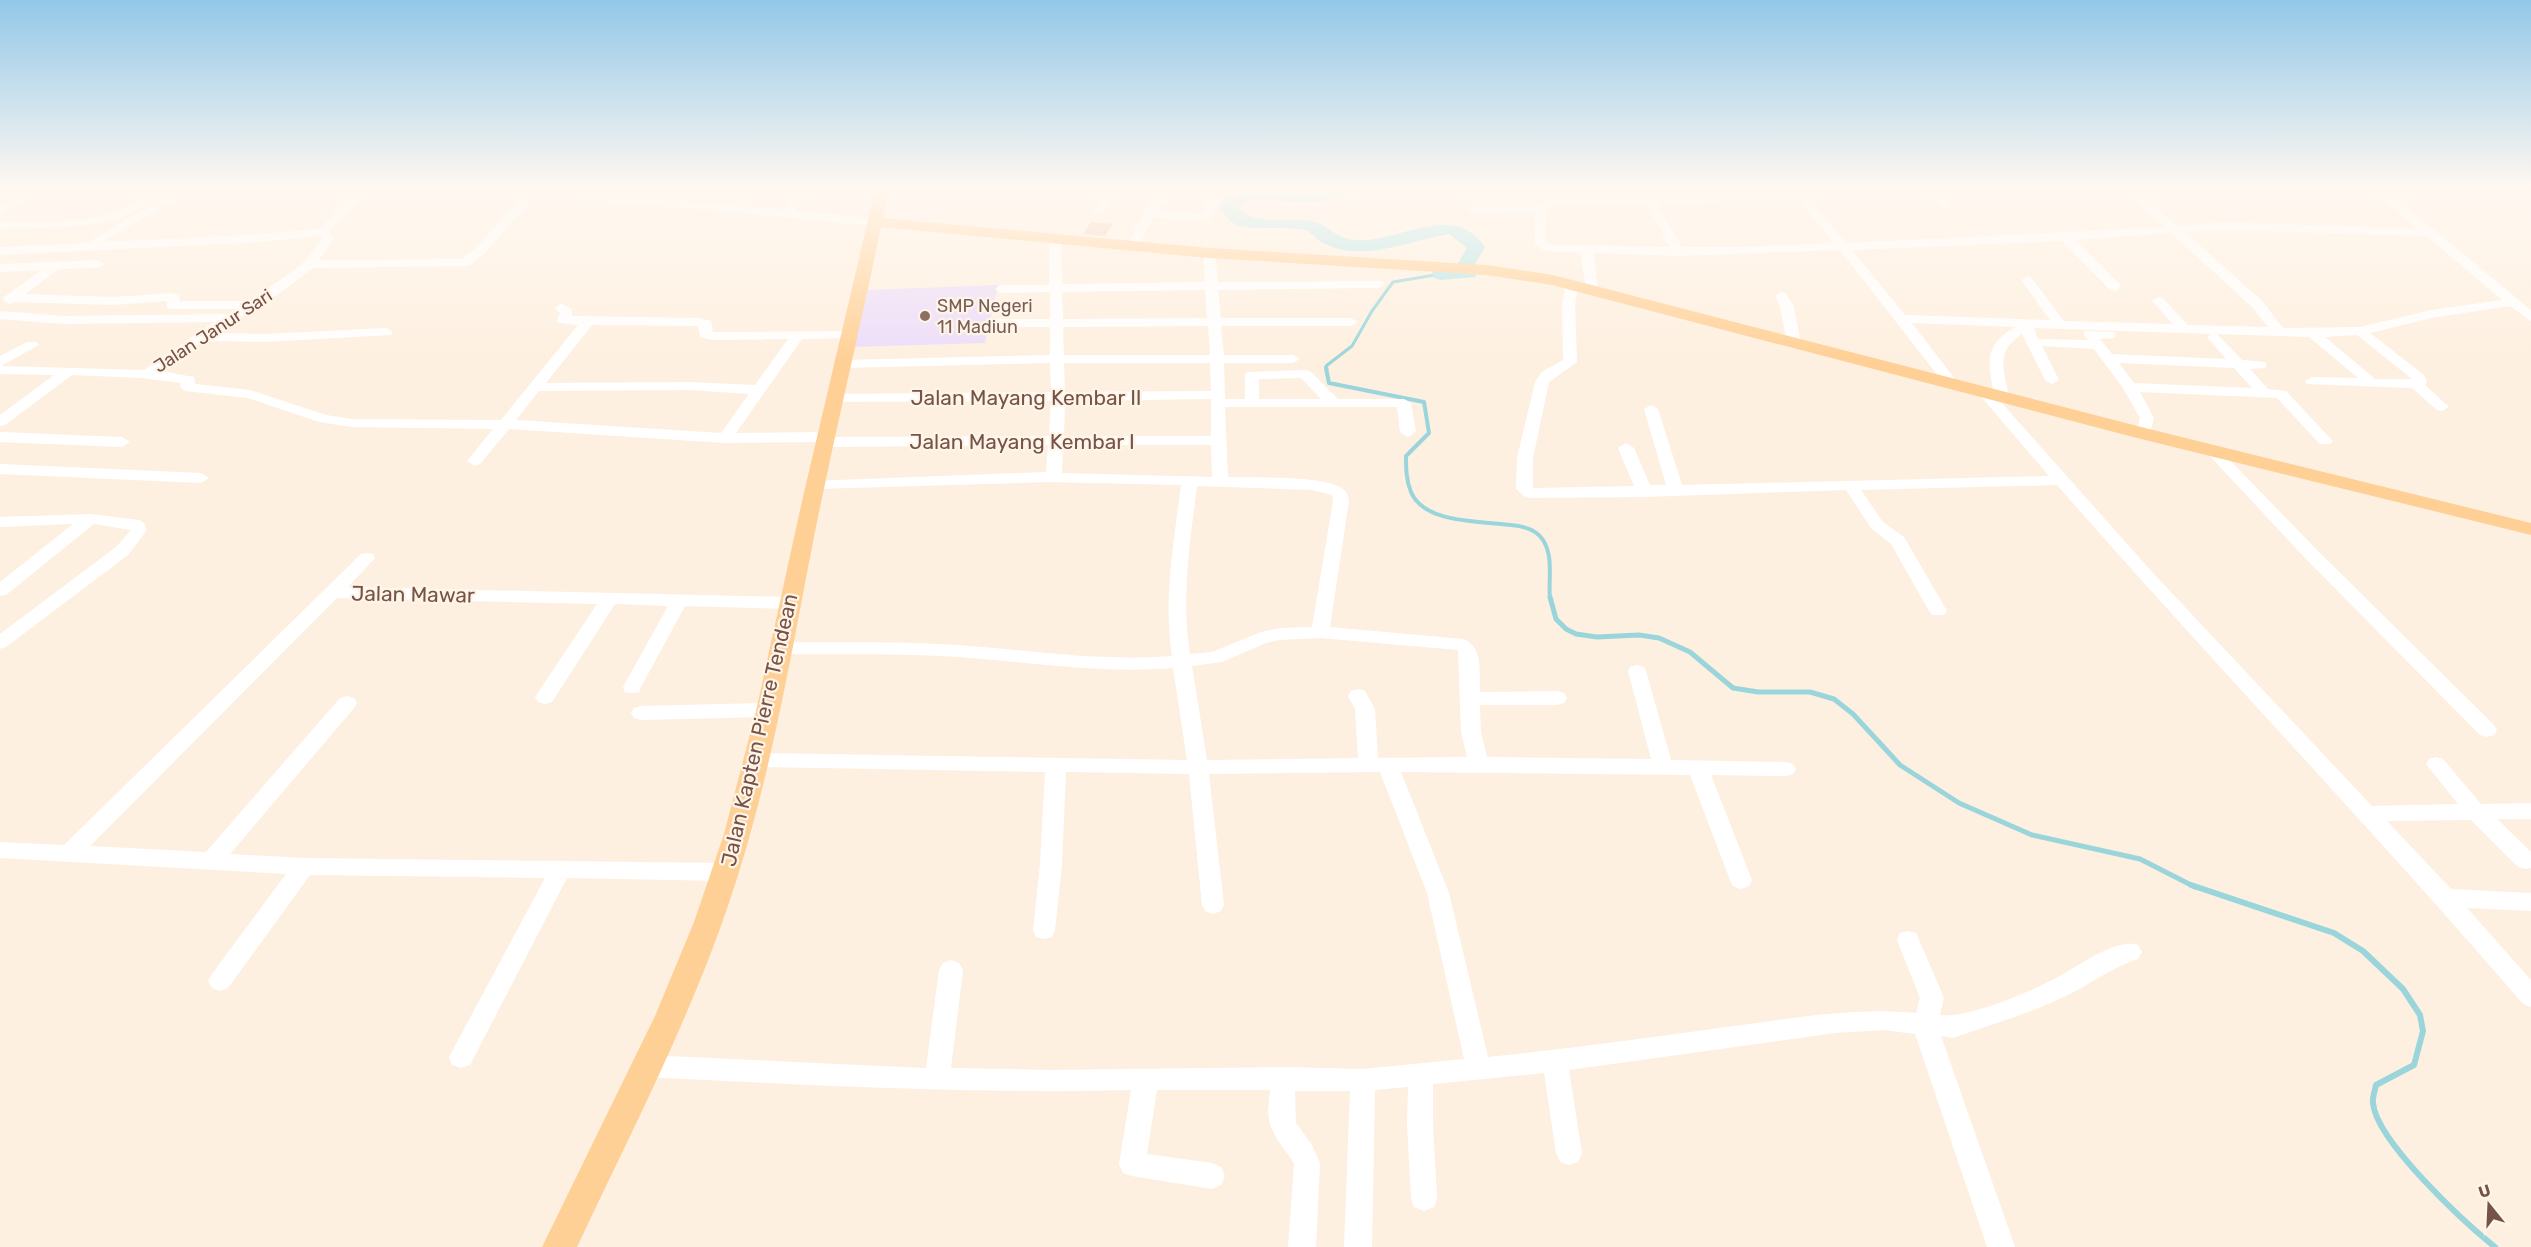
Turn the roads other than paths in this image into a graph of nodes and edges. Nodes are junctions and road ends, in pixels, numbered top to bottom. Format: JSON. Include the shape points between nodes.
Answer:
{"nodes":[{"id":1,"x":91,"y":244,"type":"edge"},
{"id":2,"x":127,"y":244,"type":"edge"},
{"id":3,"x":326,"y":244,"type":"edge"},
{"id":4,"x":485,"y":244,"type":"edge"},
{"id":5,"x":871,"y":244,"type":"edge"},
{"id":6,"x":1055,"y":244,"type":"edge"},
{"id":7,"x":1112,"y":244,"type":"edge"},
{"id":8,"x":1542,"y":244,"type":"edge"},
{"id":9,"x":1675,"y":244,"type":"edge"},
{"id":10,"x":1842,"y":244,"type":"edge"},
{"id":11,"x":1906,"y":244,"type":"edge"},
{"id":12,"x":2072,"y":244,"type":"edge"},
{"id":13,"x":2189,"y":244,"type":"edge"},
{"id":14,"x":2444,"y":244,"type":"edge"},
{"id":15,"x":88,"y":246,"type":"junction"},
{"id":16,"x":1132,"y":246,"type":"joint"},
{"id":17,"x":1844,"y":247,"type":"junction"},
{"id":18,"x":1586,"y":250,"type":"junction"},
{"id":19,"x":0,"y":251,"type":"edge"},
{"id":20,"x":1679,"y":252,"type":"junction"},
{"id":21,"x":1209,"y":253,"type":"junction"},
{"id":22,"x":72,"y":255,"type":"dead end"},
{"id":23,"x":98,"y":264,"type":"dead end"},
{"id":24,"x":307,"y":264,"type":"junction"},
{"id":25,"x":56,"y":266,"type":"junction"},
{"id":26,"x":0,"y":268,"type":"edge"},
{"id":27,"x":2027,"y":280,"type":"dead end"},
{"id":28,"x":1379,"y":284,"type":"dead end"},
{"id":29,"x":1572,"y":285,"type":"junction"},
{"id":30,"x":1211,"y":286,"type":"junction"},
{"id":31,"x":1592,"y":287,"type":"dead end"},
{"id":32,"x":2115,"y":287,"type":"dead end"},
{"id":33,"x":1056,"y":288,"type":"junction"},
{"id":34,"x":1001,"y":289,"type":"dead end"},
{"id":35,"x":1781,"y":296,"type":"dead end"},
{"id":36,"x":13,"y":298,"type":"junction"},
{"id":37,"x":2158,"y":301,"type":"dead end"},
{"id":38,"x":2513,"y":302,"type":"junction"},
{"id":39,"x":255,"y":305,"type":"junction"},
{"id":40,"x":0,"y":306,"type":"edge"},
{"id":41,"x":561,"y":308,"type":"dead end"},
{"id":42,"x":0,"y":315,"type":"edge"},
{"id":43,"x":2531,"y":317,"type":"edge"},
{"id":44,"x":230,"y":318,"type":"junction"},
{"id":45,"x":1900,"y":319,"type":"junction"},
{"id":46,"x":588,"y":321,"type":"junction"},
{"id":47,"x":1351,"y":321,"type":"dead end"},
{"id":48,"x":1214,"y":322,"type":"junction"},
{"id":49,"x":996,"y":323,"type":"dead end"},
{"id":50,"x":1056,"y":324,"type":"junction"},
{"id":51,"x":2028,"y":326,"type":"junction"},
{"id":52,"x":2061,"y":326,"type":"junction"},
{"id":53,"x":2185,"y":329,"type":"junction"},
{"id":54,"x":2360,"y":331,"type":"junction"},
{"id":55,"x":386,"y":332,"type":"dead end"},
{"id":56,"x":2279,"y":332,"type":"junction"},
{"id":57,"x":2313,"y":333,"type":"junction"},
{"id":58,"x":850,"y":334,"type":"junction"},
{"id":59,"x":798,"y":336,"type":"junction"},
{"id":60,"x":200,"y":337,"type":"junction"},
{"id":61,"x":2214,"y":338,"type":"junction"},
{"id":62,"x":2230,"y":338,"type":"dead end"},
{"id":63,"x":2043,"y":342,"type":"dead end"},
{"id":64,"x":1794,"y":343,"type":"junction"},
{"id":65,"x":32,"y":345,"type":"dead end"},
{"id":66,"x":2098,"y":345,"type":"junction"},
{"id":67,"x":2109,"y":358,"type":"junction"},
{"id":68,"x":1057,"y":359,"type":"junction"},
{"id":69,"x":1293,"y":359,"type":"dead end"},
{"id":70,"x":1217,"y":360,"type":"junction"},
{"id":71,"x":0,"y":362,"type":"edge"},
{"id":72,"x":842,"y":364,"type":"junction"},
{"id":73,"x":2240,"y":365,"type":"junction"},
{"id":74,"x":2260,"y":365,"type":"dead end"},
{"id":75,"x":0,"y":370,"type":"edge"},
{"id":76,"x":67,"y":372,"type":"junction"},
{"id":77,"x":147,"y":374,"type":"junction"},
{"id":78,"x":2052,"y":380,"type":"dead end"},
{"id":79,"x":2312,"y":381,"type":"dead end"},
{"id":80,"x":1951,"y":383,"type":"junction"},
{"id":81,"x":2372,"y":383,"type":"junction"},
{"id":82,"x":2415,"y":383,"type":"junction"},
{"id":83,"x":534,"y":387,"type":"junction"},
{"id":84,"x":2130,"y":387,"type":"junction"},
{"id":85,"x":759,"y":390,"type":"junction"},
{"id":86,"x":2264,"y":393,"type":"junction"},
{"id":87,"x":1993,"y":394,"type":"junction"},
{"id":88,"x":834,"y":398,"type":"junction"},
{"id":89,"x":1058,"y":398,"type":"junction"},
{"id":90,"x":1217,"y":399,"type":"junction"},
{"id":91,"x":1252,"y":403,"type":"junction"},
{"id":92,"x":1334,"y":403,"type":"junction"},
{"id":93,"x":2442,"y":407,"type":"dead end"},
{"id":94,"x":1651,"y":409,"type":"dead end"},
{"id":95,"x":0,"y":422,"type":"edge"},
{"id":96,"x":503,"y":424,"type":"junction"},
{"id":97,"x":1408,"y":432,"type":"dead end"},
{"id":98,"x":2144,"y":434,"type":"junction"},
{"id":99,"x":0,"y":437,"type":"edge"},
{"id":100,"x":725,"y":438,"type":"junction"},
{"id":101,"x":825,"y":439,"type":"junction"},
{"id":102,"x":1220,"y":440,"type":"junction"},
{"id":103,"x":1056,"y":441,"type":"junction"},
{"id":104,"x":2325,"y":441,"type":"dead end"},
{"id":105,"x":122,"y":442,"type":"dead end"},
{"id":106,"x":1626,"y":448,"type":"dead end"},
{"id":107,"x":2213,"y":451,"type":"junction"},
{"id":108,"x":475,"y":461,"type":"dead end"},
{"id":109,"x":0,"y":469,"type":"edge"},
{"id":110,"x":201,"y":478,"type":"dead end"},
{"id":111,"x":1054,"y":478,"type":"junction"},
{"id":112,"x":2060,"y":480,"type":"junction"},
{"id":113,"x":1190,"y":481,"type":"junction"},
{"id":114,"x":1220,"y":481,"type":"junction"},
{"id":115,"x":817,"y":484,"type":"junction"},
{"id":116,"x":1851,"y":486,"type":"junction"},
{"id":117,"x":1676,"y":491,"type":"junction"},
{"id":118,"x":1645,"y":492,"type":"junction"},
{"id":119,"x":90,"y":519,"type":"junction"},
{"id":120,"x":0,"y":522,"type":"edge"},
{"id":121,"x":2531,"y":529,"type":"edge"},
{"id":122,"x":367,"y":558,"type":"dead end"},
{"id":123,"x":0,"y":591,"type":"edge"},
{"id":124,"x":335,"y":592,"type":"junction"},
{"id":125,"x":610,"y":598,"type":"junction"},
{"id":126,"x":680,"y":601,"type":"junction"},
{"id":127,"x":790,"y":603,"type":"junction"},
{"id":128,"x":1938,"y":611,"type":"dead end"},
{"id":129,"x":1320,"y":632,"type":"junction"},
{"id":130,"x":0,"y":643,"type":"edge"},
{"id":131,"x":780,"y":648,"type":"junction"},
{"id":132,"x":1181,"y":663,"type":"junction"},
{"id":133,"x":1637,"y":671,"type":"dead end"},
{"id":134,"x":632,"y":687,"type":"dead end"},
{"id":135,"x":1358,"y":696,"type":"dead end"},
{"id":136,"x":544,"y":697,"type":"dead end"},
{"id":137,"x":1557,"y":698,"type":"dead end"},
{"id":138,"x":1470,"y":699,"type":"junction"},
{"id":139,"x":347,"y":703,"type":"dead end"},
{"id":140,"x":767,"y":710,"type":"junction"},
{"id":141,"x":641,"y":714,"type":"dead end"},
{"id":142,"x":2487,"y":730,"type":"dead end"},
{"id":143,"x":757,"y":760,"type":"junction"},
{"id":144,"x":1056,"y":764,"type":"junction"},
{"id":145,"x":1479,"y":764,"type":"junction"},
{"id":146,"x":2436,"y":765,"type":"dead end"},
{"id":147,"x":1378,"y":766,"type":"junction"},
{"id":148,"x":1198,"y":767,"type":"junction"},
{"id":149,"x":1663,"y":768,"type":"junction"},
{"id":150,"x":1698,"y":768,"type":"junction"},
{"id":151,"x":1786,"y":770,"type":"dead end"},
{"id":152,"x":2531,"y":811,"type":"edge"},
{"id":153,"x":2476,"y":812,"type":"junction"},
{"id":154,"x":2366,"y":814,"type":"junction"},
{"id":155,"x":0,"y":850,"type":"edge"},
{"id":156,"x":70,"y":852,"type":"junction"},
{"id":157,"x":212,"y":861,"type":"junction"},
{"id":158,"x":2526,"y":861,"type":"dead end"},
{"id":159,"x":304,"y":866,"type":"junction"},
{"id":160,"x":561,"y":870,"type":"junction"},
{"id":161,"x":726,"y":872,"type":"junction"},
{"id":162,"x":1741,"y":880,"type":"dead end"},
{"id":163,"x":2445,"y":898,"type":"junction"},
{"id":164,"x":2531,"y":902,"type":"edge"},
{"id":165,"x":1213,"y":905,"type":"dead end"},
{"id":166,"x":1044,"y":930,"type":"dead end"},
{"id":167,"x":1908,"y":940,"type":"dead end"},
{"id":168,"x":2130,"y":952,"type":"dead end"},
{"id":169,"x":951,"y":970,"type":"dead end"},
{"id":170,"x":220,"y":981,"type":"dead end"},
{"id":171,"x":2531,"y":997,"type":"edge"},
{"id":172,"x":1925,"y":1026,"type":"junction"},
{"id":173,"x":462,"y":1057,"type":"dead end"},
{"id":174,"x":1555,"y":1061,"type":"junction"},
{"id":175,"x":646,"y":1066,"type":"junction"},
{"id":176,"x":1478,"y":1068,"type":"junction"},
{"id":177,"x":1421,"y":1074,"type":"junction"},
{"id":178,"x":1284,"y":1078,"type":"junction"},
{"id":179,"x":937,"y":1079,"type":"junction"},
{"id":180,"x":1146,"y":1079,"type":"junction"},
{"id":181,"x":1363,"y":1080,"type":"junction"},
{"id":182,"x":1569,"y":1153,"type":"dead end"},
{"id":183,"x":1212,"y":1176,"type":"dead end"},
{"id":184,"x":1424,"y":1198,"type":"dead end"},
{"id":185,"x":559,"y":1247,"type":"edge"},
{"id":186,"x":1302,"y":1247,"type":"edge"},
{"id":187,"x":1358,"y":1247,"type":"edge"},
{"id":188,"x":2001,"y":1247,"type":"edge"}],
"edges":[{"from":1,"to":15,"type":"street"},
{"from":2,"to":15,"type":"street"},
{"from":3,"to":24,"type":"street","name":"Jalan Janur Sari"},
{"from":4,"to":24,"type":"street","via":[[465,263]]},
{"from":5,"to":58,"type":"main road","name":"Jalan Kapten Pierre Tendean"},
{"from":6,"to":33,"type":"street"},
{"from":7,"to":16,"type":"main road"},
{"from":8,"to":18,"type":"street"},
{"from":9,"to":20,"type":"street"},
{"from":10,"to":17,"type":"street"},
{"from":11,"to":17,"type":"street"},
{"from":12,"to":32,"type":"street"},
{"from":13,"to":56,"type":"street","via":[[2257,304]]},
{"from":14,"to":38,"type":"street"},
{"from":15,"to":19,"type":"street"},
{"from":16,"to":21,"type":"main road"},
{"from":17,"to":20,"type":"street"},
{"from":17,"to":45,"type":"street"},
{"from":18,"to":20,"type":"street"},
{"from":18,"to":31,"type":"street"},
{"from":21,"to":29,"type":"main road","via":[[1487,270]]},
{"from":21,"to":30,"type":"street"},
{"from":22,"to":25,"type":"street"},
{"from":23,"to":25,"type":"street"},
{"from":24,"to":39,"type":"street","name":"Jalan Janur Sari"},
{"from":25,"to":26,"type":"street"},
{"from":25,"to":36,"type":"street"},
{"from":27,"to":52,"type":"street"},
{"from":28,"to":30,"type":"street"},
{"from":29,"to":64,"type":"main road"},
{"from":29,"to":118,"type":"street","via":[[1566,301],[1570,362],[1546,375],[1542,382],[1525,458],[1524,489],[1534,494]]},
{"from":30,"to":33,"type":"street"},
{"from":30,"to":48,"type":"street"},
{"from":33,"to":34,"type":"street"},
{"from":33,"to":50,"type":"street"},
{"from":35,"to":64,"type":"street"},
{"from":36,"to":39,"type":"street","via":[[113,301],[171,297],[172,305]]},
{"from":36,"to":40,"type":"street"},
{"from":37,"to":53,"type":"street"},
{"from":38,"to":43,"type":"street"},
{"from":38,"to":54,"type":"street","via":[[2431,314]]},
{"from":39,"to":44,"type":"street","name":"Jalan Janur Sari"},
{"from":41,"to":46,"type":"street","via":[[567,312],[564,320]]},
{"from":42,"to":44,"type":"street","via":[[64,320]]},
{"from":44,"to":60,"type":"street","name":"Jalan Janur Sari"},
{"from":45,"to":51,"type":"street"},
{"from":45,"to":80,"type":"street"},
{"from":46,"to":59,"type":"street","via":[[699,322],[706,324],[705,334],[710,336]]},
{"from":46,"to":83,"type":"street"},
{"from":47,"to":48,"type":"street"},
{"from":48,"to":50,"type":"street"},
{"from":48,"to":70,"type":"street"},
{"from":49,"to":50,"type":"street"},
{"from":50,"to":68,"type":"street"},
{"from":51,"to":52,"type":"street"},
{"from":51,"to":78,"type":"street"},
{"from":51,"to":87,"type":"street","via":[[2009,335],[1999,347]]},
{"from":52,"to":53,"type":"street"},
{"from":53,"to":56,"type":"street"},
{"from":54,"to":57,"type":"street"},
{"from":54,"to":82,"type":"street","via":[[2421,380]]},
{"from":55,"to":60,"type":"street"},
{"from":56,"to":57,"type":"street"},
{"from":57,"to":81,"type":"street"},
{"from":58,"to":59,"type":"street"},
{"from":58,"to":72,"type":"main road","name":"Jalan Kapten Pierre Tendean"},
{"from":59,"to":85,"type":"street"},
{"from":60,"to":77,"type":"street","name":"Jalan Janur Sari"},
{"from":61,"to":62,"type":"street"},
{"from":61,"to":66,"type":"street","via":[[2090,334]]},
{"from":61,"to":73,"type":"street"},
{"from":63,"to":66,"type":"street"},
{"from":64,"to":80,"type":"main road"},
{"from":65,"to":71,"type":"street"},
{"from":66,"to":67,"type":"street"},
{"from":67,"to":73,"type":"street"},
{"from":67,"to":84,"type":"street"},
{"from":68,"to":70,"type":"street"},
{"from":68,"to":72,"type":"street"},
{"from":68,"to":89,"type":"street"},
{"from":69,"to":70,"type":"street"},
{"from":70,"to":90,"type":"street"},
{"from":72,"to":88,"type":"main road","name":"Jalan Kapten Pierre Tendean"},
{"from":73,"to":74,"type":"street"},
{"from":73,"to":86,"type":"street"},
{"from":75,"to":76,"type":"street"},
{"from":76,"to":77,"type":"street"},
{"from":76,"to":95,"type":"street"},
{"from":77,"to":96,"type":"street","name":"Jalan Mayang Kembar I","via":[[189,380],[190,388],[250,394],[352,423]]},
{"from":79,"to":81,"type":"street"},
{"from":80,"to":87,"type":"main road"},
{"from":81,"to":82,"type":"street"},
{"from":82,"to":93,"type":"street"},
{"from":83,"to":85,"type":"street"},
{"from":83,"to":96,"type":"street"},
{"from":84,"to":86,"type":"street"},
{"from":84,"to":98,"type":"street","via":[[2146,418]]},
{"from":85,"to":100,"type":"street"},
{"from":86,"to":104,"type":"street","via":[[2281,394]]},
{"from":87,"to":98,"type":"main road"},
{"from":87,"to":112,"type":"street"},
{"from":88,"to":89,"type":"street","name":"Jalan Mayang Kembar II"},
{"from":88,"to":101,"type":"main road","name":"Jalan Kapten Pierre Tendean"},
{"from":89,"to":90,"type":"street","name":"Jalan Mayang Kembar II"},
{"from":89,"to":103,"type":"street"},
{"from":90,"to":91,"type":"street","name":"Jalan Mayang Kembar II"},
{"from":90,"to":102,"type":"street"},
{"from":91,"to":92,"type":"street","name":"Jalan Mayang Kembar II"},
{"from":91,"to":92,"type":"street","via":[[1252,375],[1296,372],[1308,376]]},
{"from":92,"to":97,"type":"street","name":"Jalan Mayang Kembar II","via":[[1404,403]]},
{"from":94,"to":117,"type":"street"},
{"from":96,"to":100,"type":"street","name":"Jalan Mayang Kembar I"},
{"from":96,"to":108,"type":"street"},
{"from":98,"to":107,"type":"main road"},
{"from":99,"to":105,"type":"street"},
{"from":100,"to":101,"type":"street","name":"Jalan Mayang Kembar I"},
{"from":101,"to":103,"type":"street","name":"Jalan Mayang Kembar I"},
{"from":101,"to":115,"type":"main road","name":"Jalan Kapten Pierre Tendean"},
{"from":102,"to":103,"type":"street","name":"Jalan Mayang Kembar I"},
{"from":102,"to":114,"type":"street"},
{"from":103,"to":111,"type":"street"},
{"from":106,"to":118,"type":"street"},
{"from":107,"to":121,"type":"main road"},
{"from":107,"to":142,"type":"street"},
{"from":109,"to":110,"type":"street"},
{"from":111,"to":113,"type":"street"},
{"from":111,"to":115,"type":"street"},
{"from":112,"to":116,"type":"street"},
{"from":112,"to":154,"type":"street"},
{"from":113,"to":114,"type":"street"},
{"from":113,"to":132,"type":"street","via":[[1176,606]]},
{"from":114,"to":129,"type":"street","via":[[1322,486],[1339,493],[1341,501]]},
{"from":115,"to":127,"type":"main road","name":"Jalan Kapten Pierre Tendean"},
{"from":116,"to":117,"type":"street"},
{"from":116,"to":128,"type":"street","via":[[1877,525],[1898,541]]},
{"from":117,"to":118,"type":"street"},
{"from":119,"to":120,"type":"street"},
{"from":119,"to":123,"type":"street"},
{"from":119,"to":130,"type":"street","via":[[133,523],[139,531],[122,551]]},
{"from":122,"to":124,"type":"street"},
{"from":124,"to":125,"type":"street","name":"Jalan Mawar"},
{"from":124,"to":156,"type":"street","name":"Jalan Mawar"},
{"from":125,"to":126,"type":"street","name":"Jalan Mawar"},
{"from":125,"to":136,"type":"street"},
{"from":126,"to":127,"type":"street","name":"Jalan Mawar"},
{"from":126,"to":134,"type":"street"},
{"from":127,"to":131,"type":"main road","name":"Jalan Kapten Pierre Tendean"},
{"from":129,"to":132,"type":"street","via":[[1261,638],[1226,655]]},
{"from":129,"to":138,"type":"street","via":[[1463,645],[1469,653]]},
{"from":131,"to":132,"type":"street","via":[[956,651],[1124,664]]},
{"from":131,"to":140,"type":"main road","name":"Jalan Kapten Pierre Tendean"},
{"from":132,"to":148,"type":"street"},
{"from":133,"to":149,"type":"street"},
{"from":135,"to":147,"type":"street","via":[[1365,708]]},
{"from":137,"to":138,"type":"street"},
{"from":138,"to":145,"type":"street","via":[[1471,732]]},
{"from":139,"to":157,"type":"street"},
{"from":140,"to":141,"type":"street"},
{"from":140,"to":143,"type":"main road","name":"Jalan Kapten Pierre Tendean"},
{"from":143,"to":144,"type":"street"},
{"from":143,"to":161,"type":"main road","name":"Jalan Kapten Pierre Tendean"},
{"from":144,"to":148,"type":"street"},
{"from":144,"to":166,"type":"street"},
{"from":145,"to":147,"type":"street"},
{"from":145,"to":149,"type":"street"},
{"from":146,"to":153,"type":"street"},
{"from":147,"to":148,"type":"street"},
{"from":147,"to":176,"type":"street","via":[[1438,893]]},
{"from":148,"to":165,"type":"street"},
{"from":149,"to":150,"type":"street"},
{"from":150,"to":151,"type":"street"},
{"from":150,"to":162,"type":"street"},
{"from":152,"to":153,"type":"street"},
{"from":153,"to":154,"type":"street"},
{"from":153,"to":158,"type":"street"},
{"from":154,"to":163,"type":"street"},
{"from":155,"to":156,"type":"street"},
{"from":156,"to":157,"type":"street"},
{"from":157,"to":159,"type":"street"},
{"from":159,"to":160,"type":"street"},
{"from":159,"to":170,"type":"street"},
{"from":160,"to":161,"type":"street"},
{"from":160,"to":173,"type":"street"},
{"from":161,"to":175,"type":"main road","name":"Jalan Kapten Pierre Tendean"},
{"from":163,"to":164,"type":"street"},
{"from":163,"to":171,"type":"street"},
{"from":167,"to":172,"type":"street","via":[[1932,998]]},
{"from":168,"to":172,"type":"street","via":[[2063,986],[1981,1020],[1953,1027]]},
{"from":169,"to":179,"type":"street"},
{"from":172,"to":174,"type":"street","via":[[1884,1020],[1835,1023]]},
{"from":172,"to":188,"type":"street"},
{"from":174,"to":176,"type":"street"},
{"from":174,"to":182,"type":"street"},
{"from":175,"to":179,"type":"street"},
{"from":175,"to":185,"type":"main road","name":"Jalan Kapten Pierre Tendean"},
{"from":176,"to":177,"type":"street"},
{"from":177,"to":181,"type":"street"},
{"from":177,"to":184,"type":"street"},
{"from":178,"to":180,"type":"street"},
{"from":178,"to":181,"type":"street"},
{"from":178,"to":186,"type":"street","via":[[1284,1126],[1304,1151],[1307,1163]]},
{"from":179,"to":180,"type":"street"},
{"from":180,"to":183,"type":"street","via":[[1132,1164]]},
{"from":181,"to":187,"type":"street"}]}
